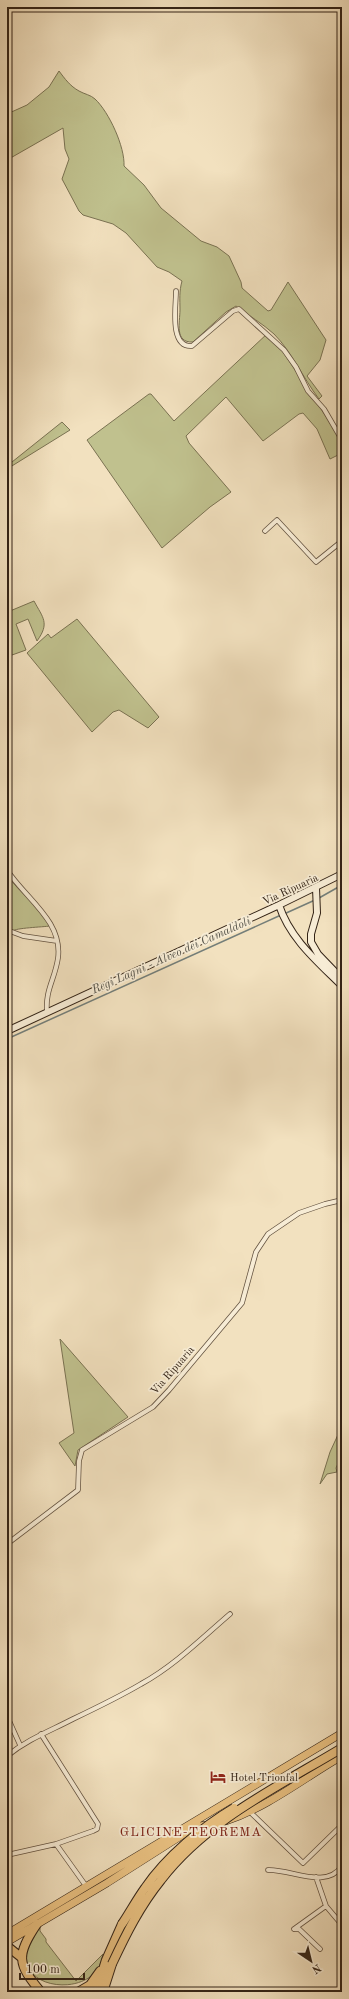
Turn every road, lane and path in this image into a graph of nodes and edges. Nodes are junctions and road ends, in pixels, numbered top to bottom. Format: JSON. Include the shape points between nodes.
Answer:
{"nodes":[{"id":1,"x":176,"y":291,"type":"dead end"},
{"id":2,"x":342,"y":440,"type":"edge"},
{"id":3,"x":265,"y":531,"type":"dead end"},
{"id":4,"x":342,"y":541,"type":"edge"},
{"id":5,"x":7,"y":870,"type":"edge"},
{"id":6,"x":342,"y":874,"type":"edge"},
{"id":7,"x":316,"y":891,"type":"junction"},
{"id":8,"x":280,"y":905,"type":"junction"},
{"id":9,"x":7,"y":930,"type":"edge"},
{"id":10,"x":57,"y":941,"type":"junction"},
{"id":11,"x":342,"y":979,"type":"edge"},
{"id":12,"x":342,"y":986,"type":"edge"},
{"id":13,"x":47,"y":1012,"type":"junction"},
{"id":14,"x":7,"y":1031,"type":"edge"},
{"id":15,"x":342,"y":1200,"type":"edge"},
{"id":16,"x":7,"y":1544,"type":"edge"},
{"id":17,"x":230,"y":1614,"type":"dead end"},
{"id":18,"x":7,"y":1716,"type":"edge"},
{"id":19,"x":342,"y":1733,"type":"edge"},
{"id":20,"x":41,"y":1734,"type":"junction"},
{"id":21,"x":342,"y":1742,"type":"edge"},
{"id":22,"x":20,"y":1745,"type":"junction"},
{"id":23,"x":342,"y":1748,"type":"edge"},
{"id":24,"x":7,"y":1756,"type":"edge"},
{"id":25,"x":342,"y":1756,"type":"edge"},
{"id":26,"x":249,"y":1811,"type":"junction"},
{"id":27,"x":342,"y":1825,"type":"edge"},
{"id":28,"x":56,"y":1844,"type":"junction"},
{"id":29,"x":7,"y":1855,"type":"edge"},
{"id":30,"x":342,"y":1866,"type":"edge"},
{"id":31,"x":268,"y":1870,"type":"dead end"},
{"id":32,"x":316,"y":1877,"type":"junction"},
{"id":33,"x":86,"y":1886,"type":"junction"},
{"id":34,"x":326,"y":1906,"type":"junction"},
{"id":35,"x":37,"y":1924,"type":"junction"},
{"id":36,"x":342,"y":1924,"type":"edge"},
{"id":37,"x":7,"y":1934,"type":"edge"},
{"id":38,"x":7,"y":1942,"type":"edge"},
{"id":39,"x":7,"y":1946,"type":"edge"},
{"id":40,"x":320,"y":1949,"type":"dead end"},
{"id":41,"x":22,"y":1958,"type":"junction"},
{"id":42,"x":109,"y":1962,"type":"junction"},
{"id":43,"x":41,"y":1991,"type":"edge"},
{"id":44,"x":78,"y":1992,"type":"edge"},
{"id":45,"x":96,"y":1992,"type":"edge"},
{"id":46,"x":103,"y":1992,"type":"edge"}],
"edges":[{"from":1,"to":2,"type":"street","via":[[176,330],[181,343],[192,346],[233,311],[239,309],[284,350],[308,391],[324,409]]},
{"from":3,"to":4,"type":"street","via":[[278,520],[316,562]]},
{"from":5,"to":10,"type":"street","via":[[48,918]]},
{"from":6,"to":7,"type":"street","name":"Via Ripuaria"},
{"from":7,"to":8,"type":"street","name":"Via Ripuaria"},
{"from":7,"to":11,"type":"street","via":[[316,920],[311,942],[318,954]]},
{"from":8,"to":12,"type":"street","via":[[284,919],[301,944]]},
{"from":8,"to":13,"type":"street","name":"Via Ripuaria"},
{"from":9,"to":10,"type":"street","via":[[23,936]]},
{"from":10,"to":13,"type":"street","via":[[58,960],[47,993]]},
{"from":13,"to":14,"type":"street","name":"Via Ripuaria"},
{"from":15,"to":16,"type":"street","name":"Via Ripuaria","via":[[299,1213],[268,1234],[256,1252],[242,1303],[174,1384],[153,1407],[82,1450],[78,1490]]},
{"from":17,"to":20,"type":"street","via":[[184,1654],[142,1684]]},
{"from":18,"to":22,"type":"street"},
{"from":19,"to":33,"type":"main road"},
{"from":20,"to":22,"type":"street"},
{"from":20,"to":28,"type":"street","via":[[98,1824],[97,1829],[93,1831]]},
{"from":21,"to":42,"type":"highway","bridge":true,"via":[[221,1815],[201,1830],[145,1887],[122,1924]]},
{"from":22,"to":24,"type":"street"},
{"from":23,"to":42,"type":"highway","bridge":true,"via":[[230,1816],[186,1852],[147,1897]]},
{"from":25,"to":26,"type":"main road","via":[[282,1794]]},
{"from":26,"to":27,"type":"street","via":[[304,1863]]},
{"from":26,"to":35,"type":"main road","via":[[225,1822],[195,1827]]},
{"from":28,"to":29,"type":"street"},
{"from":28,"to":33,"type":"street"},
{"from":30,"to":32,"type":"street","via":[[327,1876]]},
{"from":31,"to":32,"type":"street"},
{"from":32,"to":34,"type":"street"},
{"from":33,"to":37,"type":"main road"},
{"from":34,"to":36,"type":"street"},
{"from":34,"to":40,"type":"street","via":[[294,1929],[299,1930]]},
{"from":35,"to":38,"type":"main road"},
{"from":35,"to":41,"type":"highway","via":[[26,1940]]},
{"from":39,"to":41,"type":"highway"},
{"from":41,"to":43,"type":"highway","via":[[28,1977]]},
{"from":42,"to":44,"type":"highway","via":[[90,1985]]},
{"from":42,"to":45,"type":"highway"},
{"from":42,"to":46,"type":"highway"}]}
